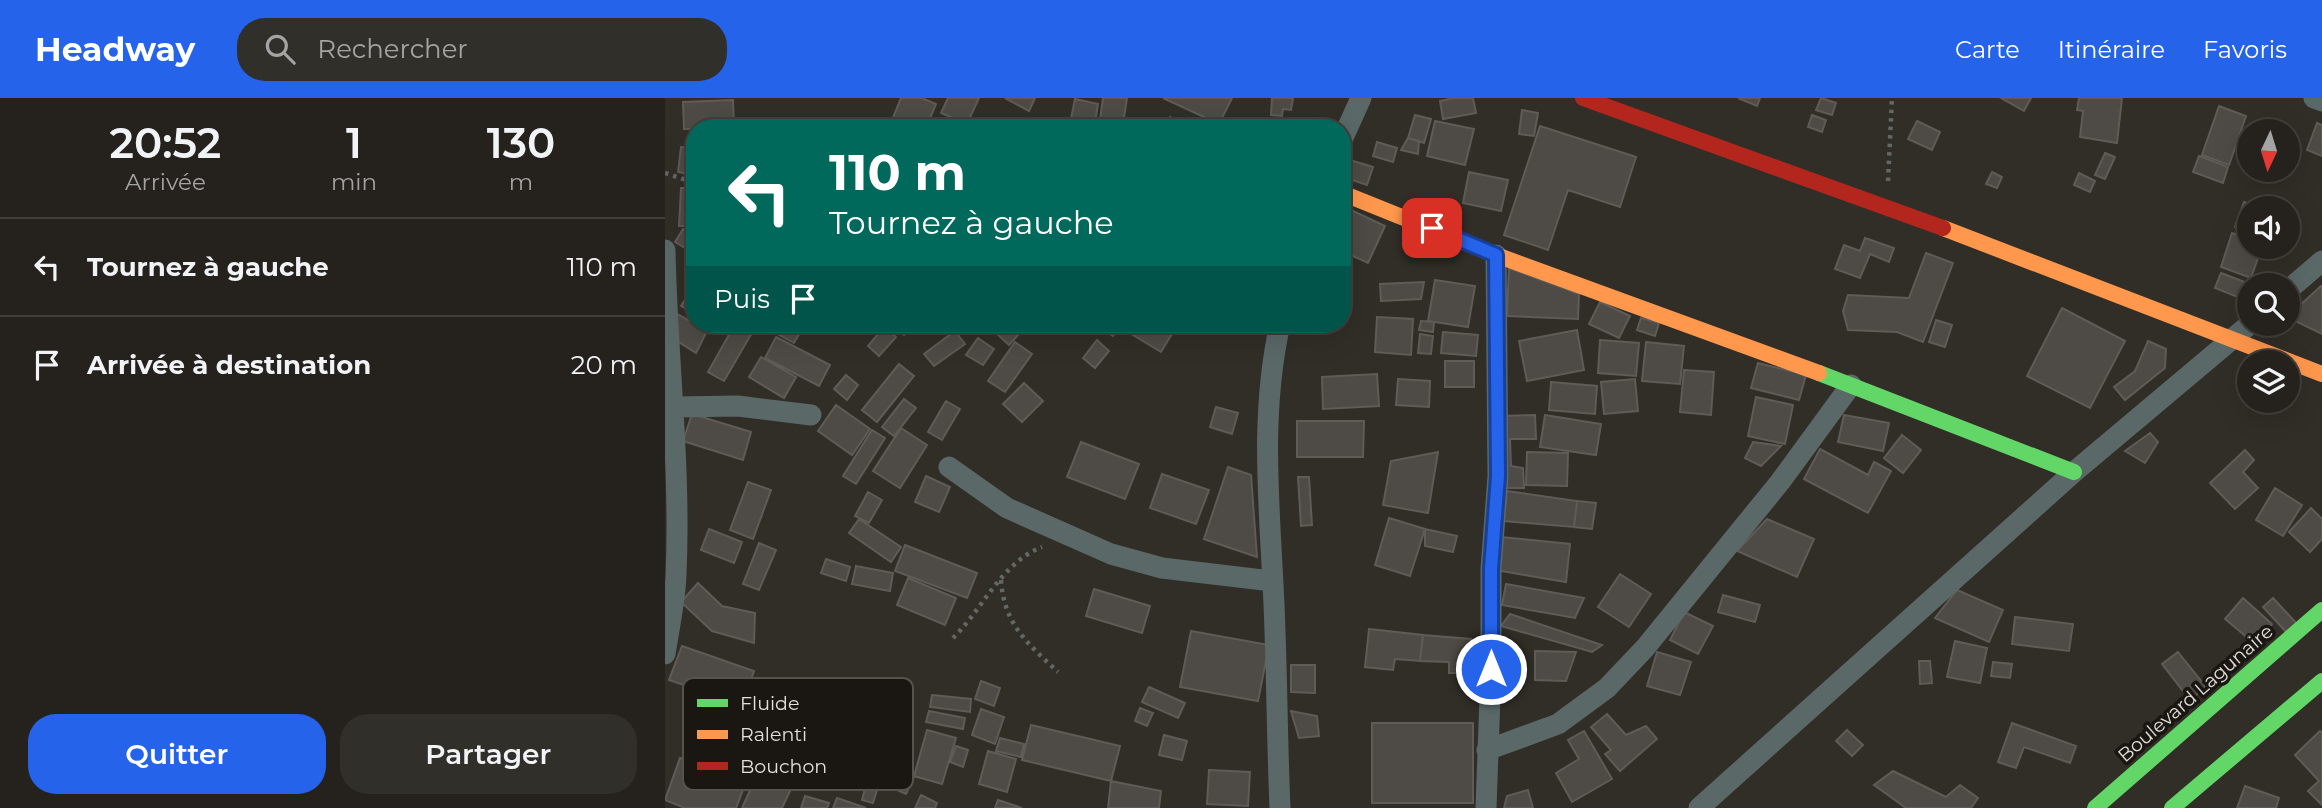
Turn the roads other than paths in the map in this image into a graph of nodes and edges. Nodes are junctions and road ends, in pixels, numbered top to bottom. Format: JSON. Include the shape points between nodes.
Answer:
{"nodes":[{"id":1,"x":1361,"y":98,"type":"edge"},
{"id":2,"x":1583,"y":98,"type":"edge"},
{"id":3,"x":2314,"y":98,"type":"edge"},
{"id":4,"x":2322,"y":101,"type":"edge"},
{"id":5,"x":1351,"y":120,"type":"edge"},
{"id":6,"x":1351,"y":197,"type":"edge"},
{"id":7,"x":665,"y":250,"type":"edge"},
{"id":8,"x":1496,"y":255,"type":"junction"},
{"id":9,"x":2322,"y":261,"type":"edge"},
{"id":10,"x":2300,"y":280,"type":"edge"},
{"id":11,"x":1278,"y":333,"type":"edge"},
{"id":12,"x":2237,"y":335,"type":"edge"},
{"id":13,"x":2233,"y":339,"type":"junction"},
{"id":14,"x":667,"y":360,"type":"edge"},
{"id":15,"x":2322,"y":374,"type":"edge"},
{"id":16,"x":1851,"y":384,"type":"junction"},
{"id":17,"x":674,"y":407,"type":"junction"},
{"id":18,"x":811,"y":415,"type":"dead end"},
{"id":19,"x":949,"y":467,"type":"dead end"},
{"id":20,"x":2074,"y":472,"type":"junction"},
{"id":21,"x":1272,"y":581,"type":"junction"},
{"id":22,"x":2322,"y":610,"type":"edge"},
{"id":23,"x":665,"y":654,"type":"edge"},
{"id":24,"x":2322,"y":681,"type":"edge"},
{"id":25,"x":1487,"y":750,"type":"junction"},
{"id":26,"x":1280,"y":808,"type":"edge"},
{"id":27,"x":1486,"y":808,"type":"edge"},
{"id":28,"x":1699,"y":808,"type":"edge"},
{"id":29,"x":2095,"y":808,"type":"edge"},
{"id":30,"x":2172,"y":808,"type":"edge"}],
"edges":[{"from":1,"to":5,"type":"street"},
{"from":2,"to":13,"type":"street","via":[[1887,206]]},
{"from":3,"to":4,"type":"street"},
{"from":6,"to":8,"type":"street"},
{"from":7,"to":14,"type":"street"},
{"from":8,"to":16,"type":"street"},
{"from":8,"to":25,"type":"street","via":[[1498,476]]},
{"from":9,"to":10,"type":"street"},
{"from":11,"to":21,"type":"street","via":[[1265,442]]},
{"from":12,"to":13,"type":"street"},
{"from":13,"to":15,"type":"street"},
{"from":13,"to":20,"type":"street"},
{"from":14,"to":17,"type":"street"},
{"from":16,"to":20,"type":"street"},
{"from":16,"to":25,"type":"street","via":[[1780,482],[1608,688],[1559,724]]},
{"from":17,"to":18,"type":"street","via":[[738,406]]},
{"from":17,"to":23,"type":"street","via":[[676,578]]},
{"from":19,"to":21,"type":"street","via":[[1007,508],[1111,554],[1161,568]]},
{"from":20,"to":28,"type":"street"},
{"from":21,"to":26,"type":"street"},
{"from":22,"to":29,"type":"street","name":"Boulevard Lagunaire"},
{"from":24,"to":30,"type":"street"},
{"from":25,"to":27,"type":"street"}]}
